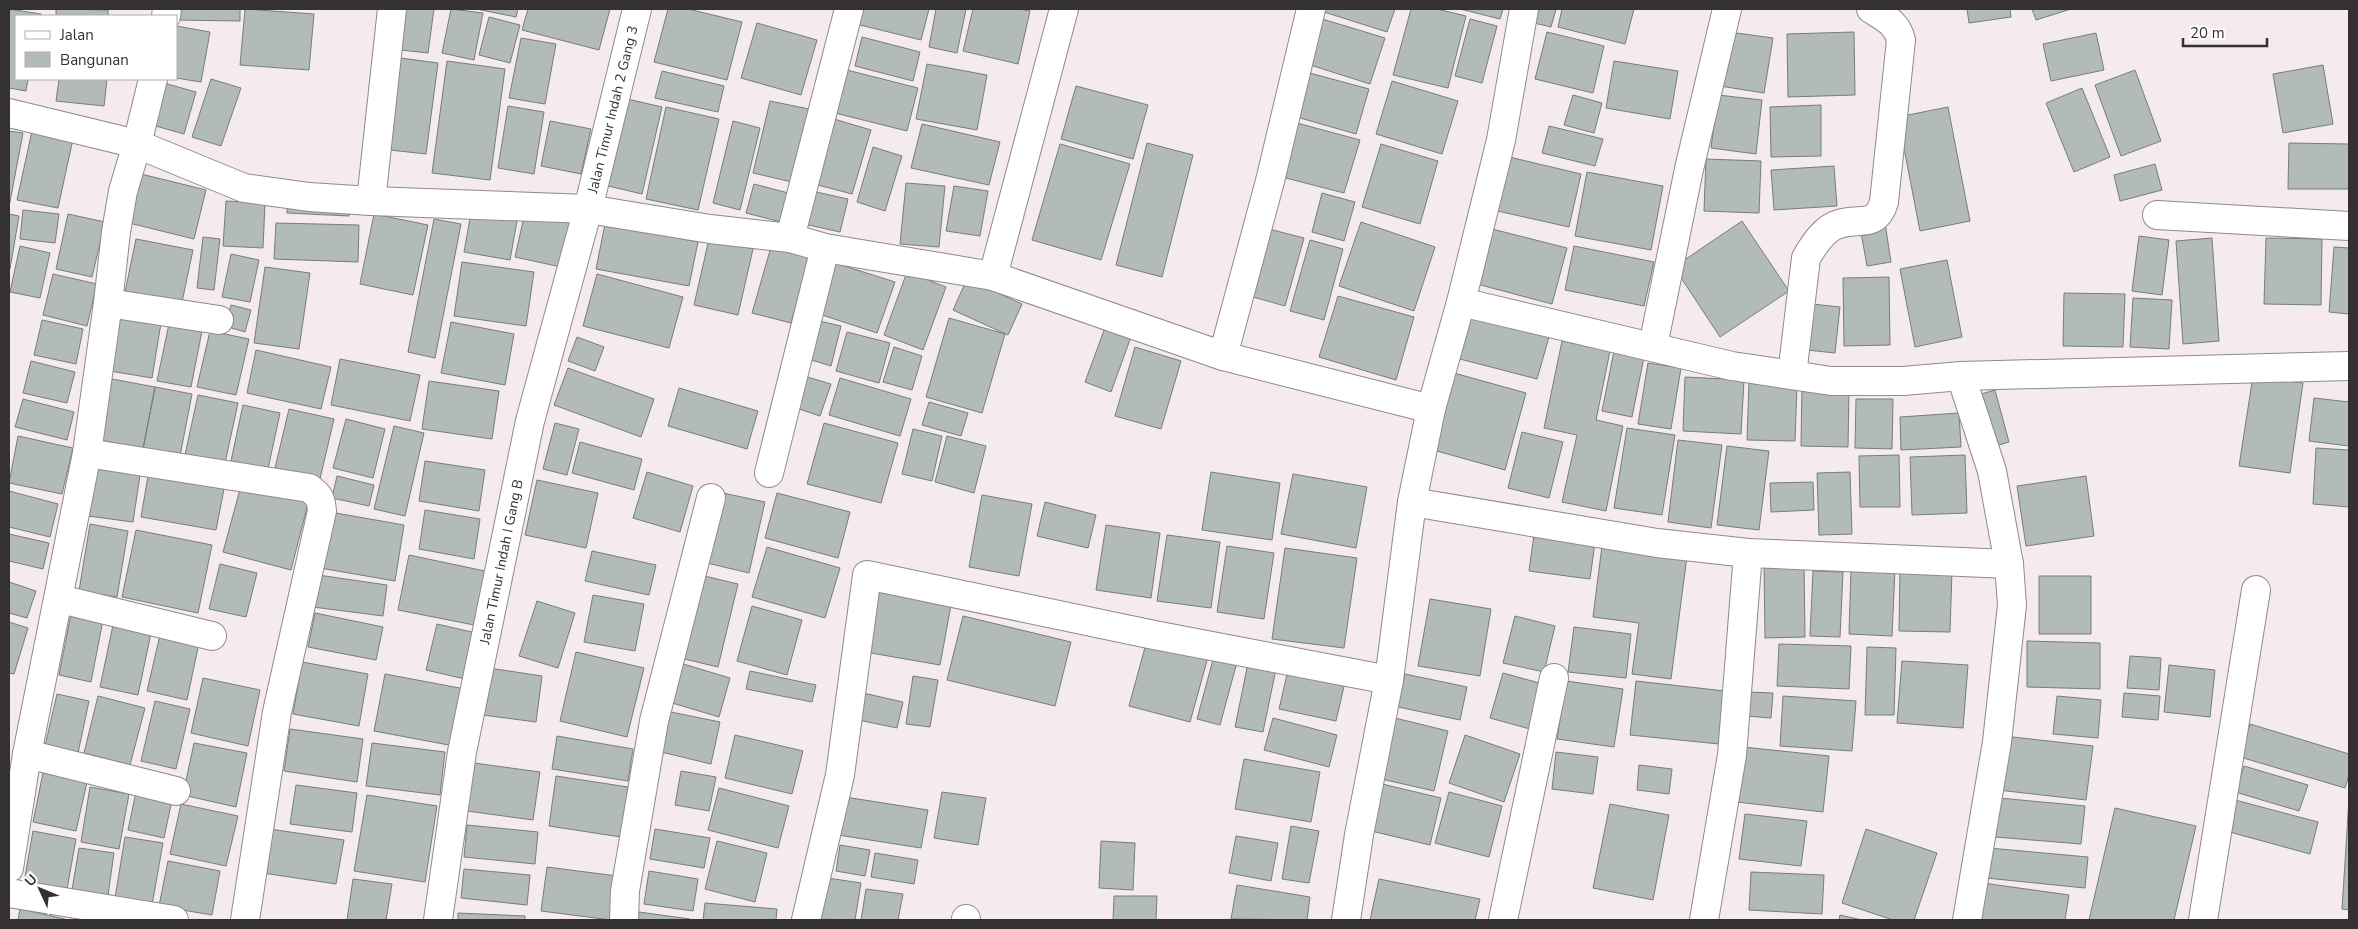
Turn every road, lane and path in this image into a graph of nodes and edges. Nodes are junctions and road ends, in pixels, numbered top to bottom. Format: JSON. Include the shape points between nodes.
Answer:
{"nodes":[{"id":1,"x":392,"y":9,"type":"edge"},
{"id":2,"x":637,"y":9,"type":"edge"},
{"id":3,"x":849,"y":9,"type":"edge"},
{"id":4,"x":1064,"y":9,"type":"edge"},
{"id":5,"x":1311,"y":9,"type":"edge"},
{"id":6,"x":1524,"y":9,"type":"edge"},
{"id":7,"x":1727,"y":9,"type":"edge"},
{"id":8,"x":1871,"y":9,"type":"edge"},
{"id":9,"x":153,"y":80,"type":"edge"},
{"id":10,"x":9,"y":113,"type":"edge"},
{"id":11,"x":137,"y":144,"type":"junction"},
{"id":12,"x":371,"y":201,"type":"junction"},
{"id":13,"x":588,"y":209,"type":"junction"},
{"id":14,"x":2157,"y":215,"type":"dead end"},
{"id":15,"x":2349,"y":226,"type":"edge"},
{"id":16,"x":790,"y":238,"type":"junction"},
{"id":17,"x":825,"y":248,"type":"junction"},
{"id":18,"x":993,"y":276,"type":"junction"},
{"id":19,"x":1461,"y":302,"type":"junction"},
{"id":20,"x":108,"y":303,"type":"junction"},
{"id":21,"x":219,"y":320,"type":"dead end"},
{"id":22,"x":1652,"y":346,"type":"junction"},
{"id":23,"x":1224,"y":356,"type":"junction"},
{"id":24,"x":2349,"y":366,"type":"edge"},
{"id":25,"x":1792,"y":375,"type":"junction"},
{"id":26,"x":1961,"y":376,"type":"junction"},
{"id":27,"x":1431,"y":409,"type":"junction"},
{"id":28,"x":87,"y":453,"type":"junction"},
{"id":29,"x":769,"y":474,"type":"dead end"},
{"id":30,"x":711,"y":498,"type":"dead end"},
{"id":31,"x":1412,"y":502,"type":"junction"},
{"id":32,"x":1748,"y":553,"type":"junction"},
{"id":33,"x":2009,"y":564,"type":"junction"},
{"id":34,"x":2256,"y":590,"type":"dead end"},
{"id":35,"x":60,"y":599,"type":"junction"},
{"id":36,"x":212,"y":636,"type":"dead end"},
{"id":37,"x":1554,"y":678,"type":"dead end"},
{"id":38,"x":1388,"y":680,"type":"junction"},
{"id":39,"x":28,"y":754,"type":"junction"},
{"id":40,"x":176,"y":791,"type":"dead end"},
{"id":41,"x":9,"y":868,"type":"edge"},
{"id":42,"x":9,"y":893,"type":"edge"},
{"id":43,"x":174,"y":920,"type":"edge"},
{"id":44,"x":245,"y":920,"type":"edge"},
{"id":45,"x":438,"y":920,"type":"edge"},
{"id":46,"x":624,"y":920,"type":"edge"},
{"id":47,"x":806,"y":920,"type":"edge"},
{"id":48,"x":1346,"y":920,"type":"edge"},
{"id":49,"x":1503,"y":920,"type":"edge"},
{"id":50,"x":1704,"y":920,"type":"edge"},
{"id":51,"x":1967,"y":920,"type":"edge"},
{"id":52,"x":2203,"y":920,"type":"edge"}],
"edges":[{"from":1,"to":12,"type":"street"},
{"from":2,"to":13,"type":"street","name":"Jalan Timur Indah 2 Gang 3"},
{"from":3,"to":16,"type":"street"},
{"from":4,"to":18,"type":"street"},
{"from":5,"to":23,"type":"street"},
{"from":6,"to":19,"type":"street","via":[[1500,140]]},
{"from":7,"to":22,"type":"street"},
{"from":8,"to":25,"type":"street","via":[[1893,22],[1901,40],[1884,202],[1875,218],[1831,228],[1806,258]]},
{"from":9,"to":11,"type":"street"},
{"from":10,"to":11,"type":"street"},
{"from":11,"to":12,"type":"street","via":[[244,188]]},
{"from":11,"to":20,"type":"street","via":[[120,207]]},
{"from":12,"to":13,"type":"street"},
{"from":13,"to":16,"type":"street"},
{"from":13,"to":45,"type":"street","name":"Jalan Timur Indah I Gang B","via":[[530,421],[462,752]]},
{"from":14,"to":15,"type":"street"},
{"from":16,"to":17,"type":"street"},
{"from":17,"to":18,"type":"street"},
{"from":17,"to":29,"type":"street"},
{"from":18,"to":23,"type":"street"},
{"from":19,"to":22,"type":"street"},
{"from":19,"to":27,"type":"street"},
{"from":20,"to":21,"type":"street"},
{"from":20,"to":28,"type":"street"},
{"from":22,"to":25,"type":"street","via":[[1732,366]]},
{"from":23,"to":27,"type":"street"},
{"from":24,"to":26,"type":"street"},
{"from":25,"to":26,"type":"street","via":[[1831,381],[1903,381]]},
{"from":26,"to":33,"type":"street","via":[[1992,471]]},
{"from":27,"to":31,"type":"street"},
{"from":28,"to":35,"type":"street"},
{"from":28,"to":44,"type":"street","via":[[309,488],[321,501],[322,511],[277,712]]},
{"from":30,"to":46,"type":"street","via":[[654,721]]},
{"from":31,"to":32,"type":"street","via":[[1657,543]]},
{"from":31,"to":38,"type":"street"},
{"from":32,"to":33,"type":"street"},
{"from":32,"to":50,"type":"street","via":[[1732,755]]},
{"from":33,"to":51,"type":"street","via":[[2012,605],[1997,742]]},
{"from":34,"to":52,"type":"street"},
{"from":35,"to":36,"type":"street"},
{"from":35,"to":39,"type":"street"},
{"from":37,"to":49,"type":"street"},
{"from":38,"to":47,"type":"street","via":[[867,575],[840,776]]},
{"from":38,"to":48,"type":"street","via":[[1358,835]]},
{"from":39,"to":40,"type":"street"},
{"from":39,"to":41,"type":"street"},
{"from":42,"to":43,"type":"street"}]}
